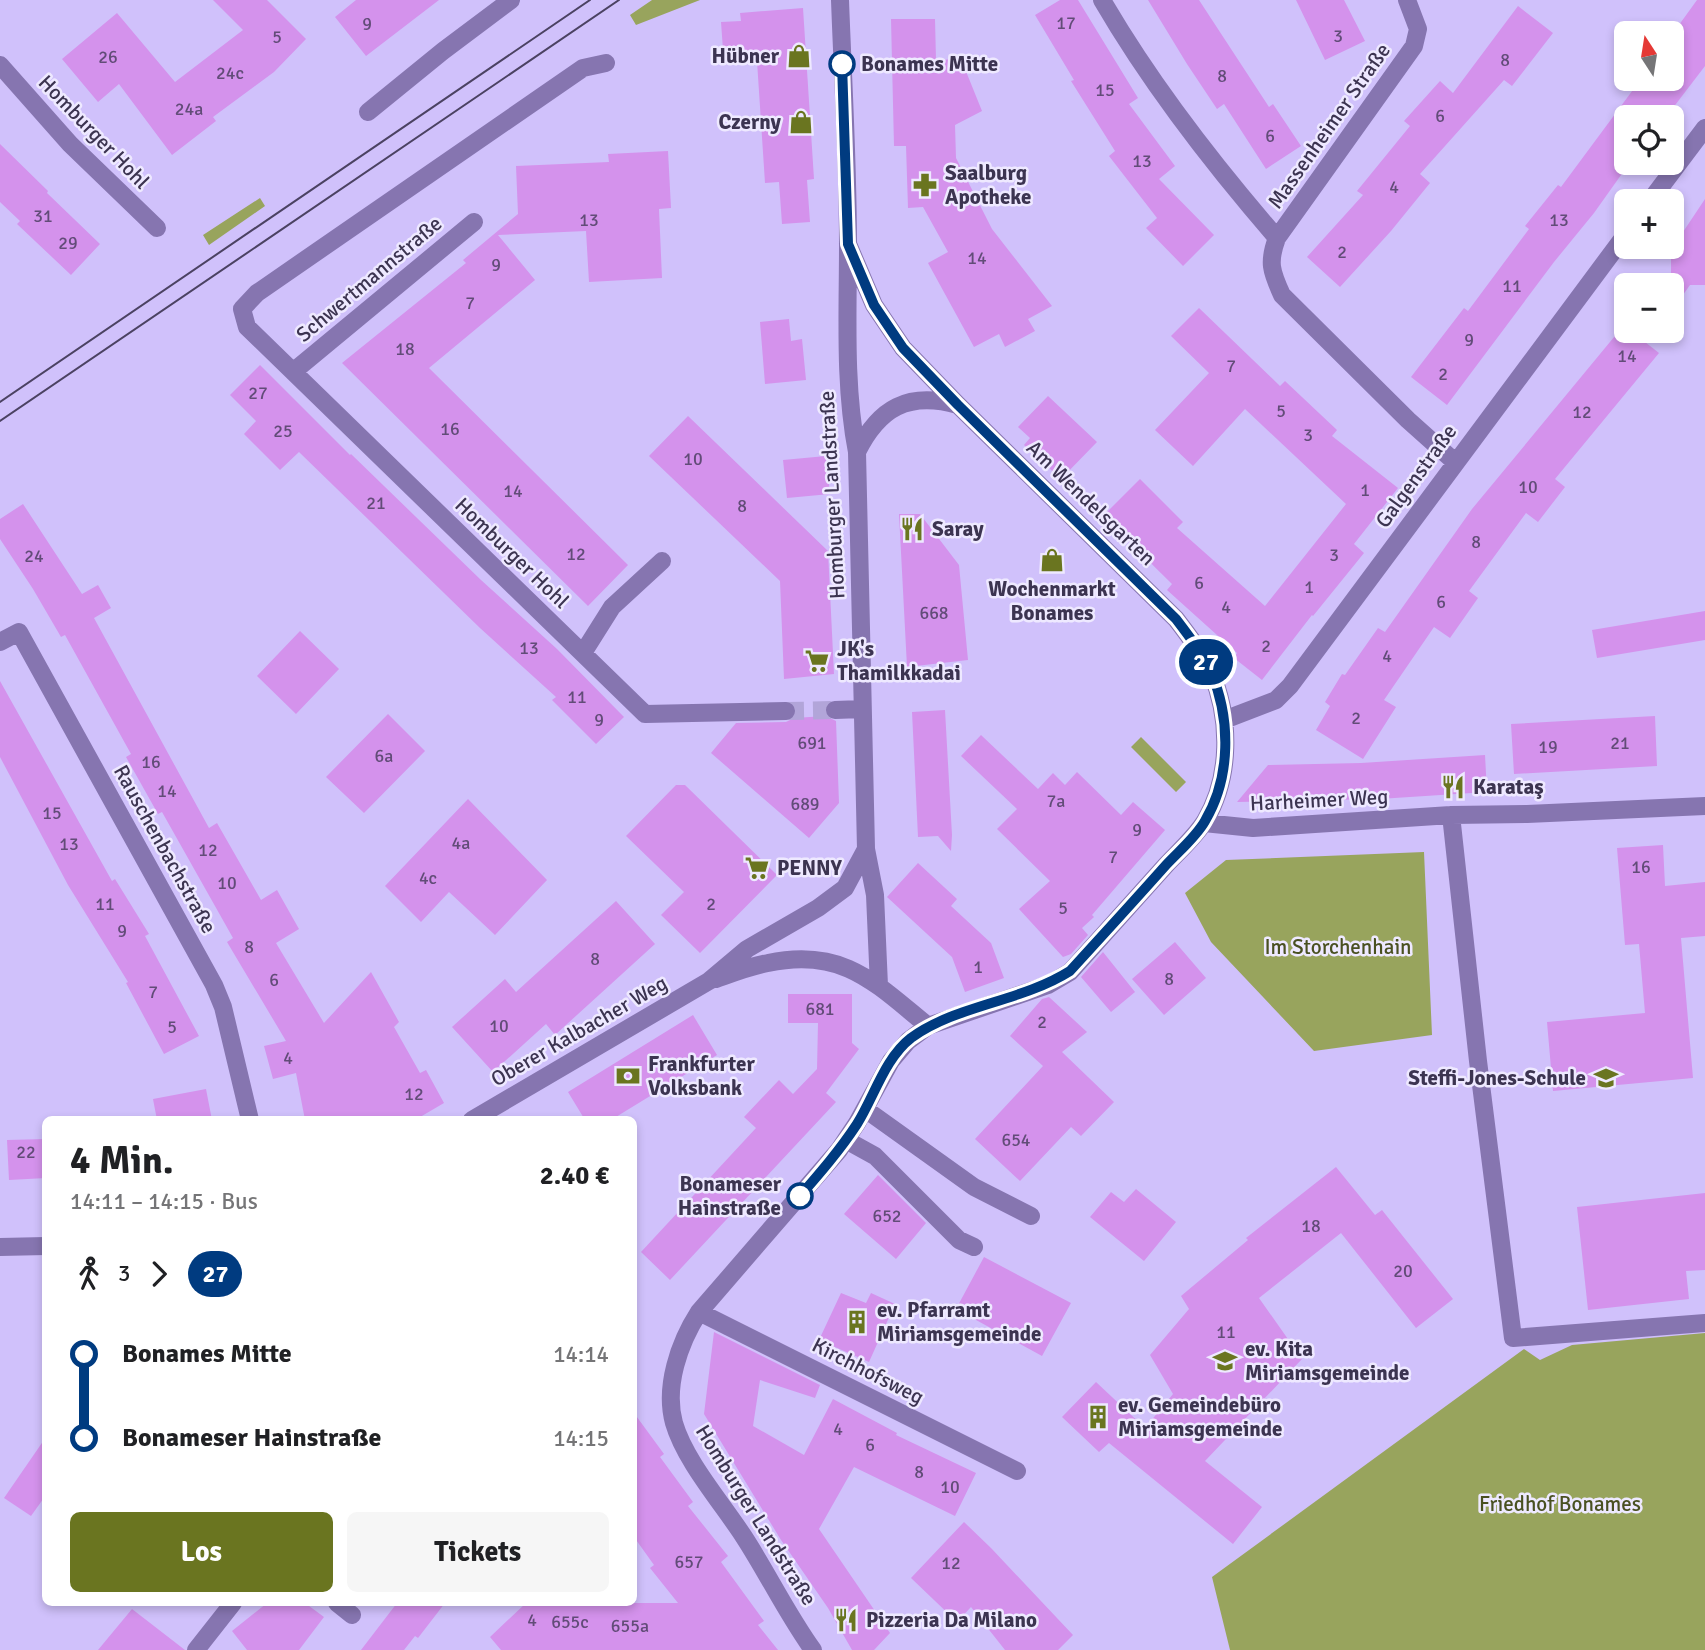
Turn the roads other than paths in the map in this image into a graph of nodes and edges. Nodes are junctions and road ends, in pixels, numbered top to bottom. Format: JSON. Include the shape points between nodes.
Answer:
{"nodes":[{"id":1,"x":512,"y":0,"type":"edge"},
{"id":2,"x":840,"y":0,"type":"edge"},
{"id":3,"x":1102,"y":0,"type":"edge"},
{"id":4,"x":1407,"y":0,"type":"edge"},
{"id":5,"x":606,"y":63,"type":"dead end"},
{"id":6,"x":0,"y":65,"type":"edge"},
{"id":7,"x":368,"y":112,"type":"dead end"},
{"id":8,"x":1704,"y":131,"type":"edge"},
{"id":9,"x":1659,"y":189,"type":"edge"},
{"id":10,"x":474,"y":222,"type":"dead end"},
{"id":11,"x":157,"y":228,"type":"dead end"},
{"id":12,"x":1277,"y":238,"type":"junction"},
{"id":13,"x":848,"y":244,"type":"junction"},
{"id":14,"x":1614,"y":250,"type":"edge"},
{"id":15,"x":294,"y":371,"type":"junction"},
{"id":16,"x":958,"y":405,"type":"junction"},
{"id":17,"x":857,"y":452,"type":"junction"},
{"id":18,"x":1455,"y":462,"type":"junction"},
{"id":19,"x":662,"y":562,"type":"dead end"},
{"id":20,"x":0,"y":642,"type":"edge"},
{"id":21,"x":583,"y":653,"type":"junction"},
{"id":22,"x":862,"y":709,"type":"junction"},
{"id":23,"x":835,"y":710,"type":"tunnel mouth"},
{"id":24,"x":786,"y":711,"type":"tunnel mouth"},
{"id":25,"x":1224,"y":720,"type":"junction"},
{"id":26,"x":1705,"y":806,"type":"edge"},
{"id":27,"x":1451,"y":815,"type":"junction"},
{"id":28,"x":1204,"y":823,"type":"junction"},
{"id":29,"x":866,"y":849,"type":"junction"},
{"id":30,"x":709,"y":981,"type":"junction"},
{"id":31,"x":879,"y":986,"type":"junction"},
{"id":32,"x":929,"y":1026,"type":"junction"},
{"id":33,"x":865,"y":1109,"type":"junction"},
{"id":34,"x":249,"y":1116,"type":"edge"},
{"id":35,"x":479,"y":1116,"type":"edge"},
{"id":36,"x":846,"y":1139,"type":"junction"},
{"id":37,"x":1031,"y":1216,"type":"dead end"},
{"id":38,"x":42,"y":1246,"type":"edge"},
{"id":39,"x":0,"y":1247,"type":"edge"},
{"id":40,"x":974,"y":1247,"type":"dead end"},
{"id":41,"x":699,"y":1312,"type":"junction"},
{"id":42,"x":1705,"y":1323,"type":"edge"},
{"id":43,"x":1017,"y":1471,"type":"dead end"},
{"id":44,"x":231,"y":1606,"type":"edge"},
{"id":45,"x":341,"y":1606,"type":"edge"},
{"id":46,"x":352,"y":1615,"type":"dead end"},
{"id":47,"x":197,"y":1650,"type":"edge"},
{"id":48,"x":813,"y":1650,"type":"edge"}],
"edges":[{"from":1,"to":7,"type":"street"},
{"from":2,"to":13,"type":"street","name":"Homburger Landstraße"},
{"from":3,"to":12,"type":"street","via":[[1193,137]]},
{"from":4,"to":12,"type":"street","name":"Massenheimer Straße","via":[[1418,29],[1414,46]]},
{"from":5,"to":15,"type":"street","name":"Homburger Hohl","via":[[583,68],[257,293],[242,309],[247,327]]},
{"from":6,"to":11,"type":"street","name":"Homburger Hohl","via":[[70,144]]},
{"from":8,"to":9,"type":"street"},
{"from":10,"to":15,"type":"street","name":"Schwertmannstraße"},
{"from":12,"to":18,"type":"street","via":[[1270,255],[1282,295]]},
{"from":13,"to":16,"type":"street","name":"Am Wendelsgarten","via":[[888,327]]},
{"from":13,"to":17,"type":"street","name":"Homburger Landstraße","via":[[851,424]]},
{"from":14,"to":18,"type":"street","name":"Galgenstraße"},
{"from":15,"to":21,"type":"street","name":"Homburger Hohl"},
{"from":16,"to":17,"type":"street","via":[[937,399],[896,407],[868,430]]},
{"from":16,"to":25,"type":"street","name":"Am Wendelsgarten","via":[[1176,619],[1210,671]]},
{"from":17,"to":22,"type":"street","name":"Homburger Landstraße"},
{"from":18,"to":25,"type":"street","name":"Galgenstraße","via":[[1290,686],[1276,700]]},
{"from":19,"to":21,"type":"street","via":[[612,607]]},
{"from":20,"to":34,"type":"street","name":"Rauschenbachstraße","via":[[19,632],[214,985]]},
{"from":21,"to":24,"type":"street","name":"Homburger Hohl","via":[[645,714]]},
{"from":22,"to":23,"type":"street"},
{"from":22,"to":29,"type":"street","name":"Homburger Landstraße"},
{"from":25,"to":28,"type":"street","name":"Am Wendelsgarten","via":[[1225,757],[1219,792]]},
{"from":26,"to":27,"type":"street","name":"Harheimer Weg"},
{"from":27,"to":28,"type":"street","name":"Harheimer Weg","via":[[1253,828]]},
{"from":27,"to":42,"type":"street","via":[[1513,1338]]},
{"from":28,"to":32,"type":"street","via":[[1070,971],[1048,985]]},
{"from":29,"to":30,"type":"street","name":"Oberer Kalbacher Weg","via":[[845,888],[747,949]]},
{"from":29,"to":31,"type":"street","name":"Homburger Landstraße","via":[[875,895]]},
{"from":30,"to":31,"type":"street","name":"Oberer Kalbacher Weg","via":[[768,963],[820,959]]},
{"from":30,"to":35,"type":"street","name":"Oberer Kalbacher Weg"},
{"from":31,"to":32,"type":"street","name":"Oberer Kalbacher Weg"},
{"from":32,"to":33,"type":"street","name":"Homburger Landstraße","via":[[891,1061]]},
{"from":33,"to":36,"type":"street","name":"Homburger Landstraße"},
{"from":33,"to":37,"type":"street","via":[[974,1187]]},
{"from":36,"to":40,"type":"street","via":[[875,1156],[959,1240]]},
{"from":36,"to":41,"type":"street","name":"Homburger Landstraße"},
{"from":38,"to":39,"type":"street"},
{"from":41,"to":43,"type":"street","name":"Kirchhofsweg"},
{"from":41,"to":48,"type":"street","name":"Homburger Landstraße","via":[[685,1332],[676,1361],[673,1422],[684,1448]]},
{"from":44,"to":47,"type":"street"},
{"from":45,"to":46,"type":"street"}]}
